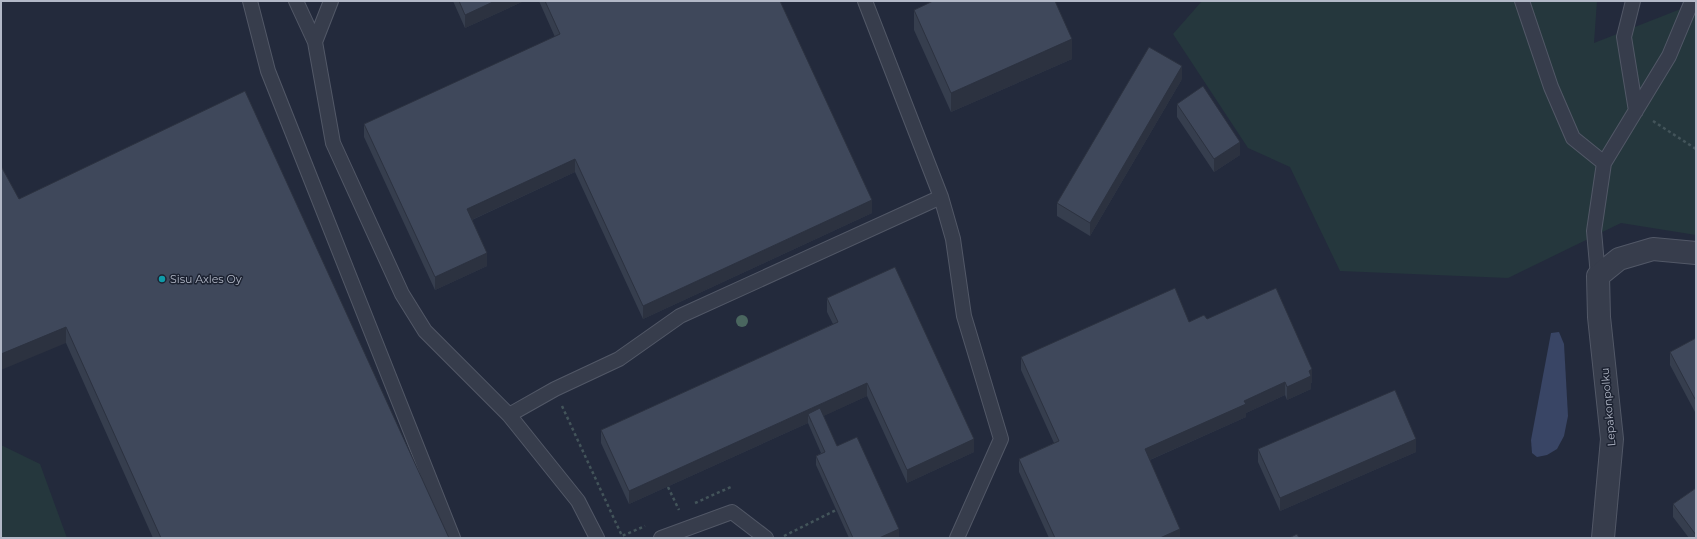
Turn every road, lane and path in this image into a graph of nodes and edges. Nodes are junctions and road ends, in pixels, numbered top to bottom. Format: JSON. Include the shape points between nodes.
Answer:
{"nodes":[{"id":1,"x":250,"y":1,"type":"edge"},
{"id":2,"x":296,"y":1,"type":"edge"},
{"id":3,"x":330,"y":1,"type":"edge"},
{"id":4,"x":865,"y":1,"type":"edge"},
{"id":5,"x":1522,"y":1,"type":"edge"},
{"id":6,"x":1633,"y":1,"type":"edge"},
{"id":7,"x":1692,"y":1,"type":"edge"},
{"id":8,"x":315,"y":42,"type":"junction"},
{"id":9,"x":1636,"y":111,"type":"junction"},
{"id":10,"x":1696,"y":149,"type":"edge"},
{"id":11,"x":1604,"y":163,"type":"junction"},
{"id":12,"x":942,"y":197,"type":"junction"},
{"id":13,"x":1696,"y":253,"type":"edge"},
{"id":14,"x":1598,"y":276,"type":"junction"},
{"id":15,"x":555,"y":389,"type":"junction"},
{"id":16,"x":509,"y":415,"type":"junction"},
{"id":17,"x":733,"y":486,"type":"dead end"},
{"id":18,"x":668,"y":487,"type":"edge"},
{"id":19,"x":692,"y":504,"type":"dead end"},
{"id":20,"x":685,"y":507,"type":"dead end"},
{"id":21,"x":836,"y":510,"type":"edge"},
{"id":22,"x":650,"y":523,"type":"dead end"},
{"id":23,"x":454,"y":538,"type":"edge"},
{"id":24,"x":596,"y":538,"type":"edge"},
{"id":25,"x":662,"y":538,"type":"edge"},
{"id":26,"x":766,"y":538,"type":"edge"},
{"id":27,"x":780,"y":538,"type":"edge"},
{"id":28,"x":957,"y":538,"type":"edge"},
{"id":29,"x":1603,"y":538,"type":"edge"}],
"edges":[{"from":1,"to":23,"type":"lane","via":[[268,71]]},
{"from":2,"to":8,"type":"lane"},
{"from":3,"to":8,"type":"lane"},
{"from":4,"to":12,"type":"lane"},
{"from":5,"to":11,"type":"lane","via":[[1551,87],[1573,138]]},
{"from":6,"to":9,"type":"lane","via":[[1624,38]]},
{"from":7,"to":9,"type":"lane","via":[[1669,56]]},
{"from":8,"to":16,"type":"lane","via":[[333,143],[402,294],[425,331]]},
{"from":9,"to":10,"type":"path"},
{"from":9,"to":11,"type":"lane"},
{"from":11,"to":14,"type":"lane","via":[[1594,231]]},
{"from":12,"to":15,"type":"lane","via":[[680,316],[619,359]]},
{"from":12,"to":28,"type":"lane","via":[[953,239],[964,316],[1001,439]]},
{"from":13,"to":14,"type":"street","via":[[1653,249],[1619,258]]},
{"from":14,"to":29,"type":"street","name":"Lepakonpolku","via":[[1598,317],[1612,439]]},
{"from":15,"to":16,"type":"lane"},
{"from":15,"to":22,"type":"path","via":[[622,536]]},
{"from":16,"to":24,"type":"lane","via":[[578,501]]},
{"from":17,"to":19,"type":"path"},
{"from":18,"to":20,"type":"path","via":[[679,510]]},
{"from":21,"to":27,"type":"path"},
{"from":25,"to":26,"type":"lane","via":[[732,512]]}]}
